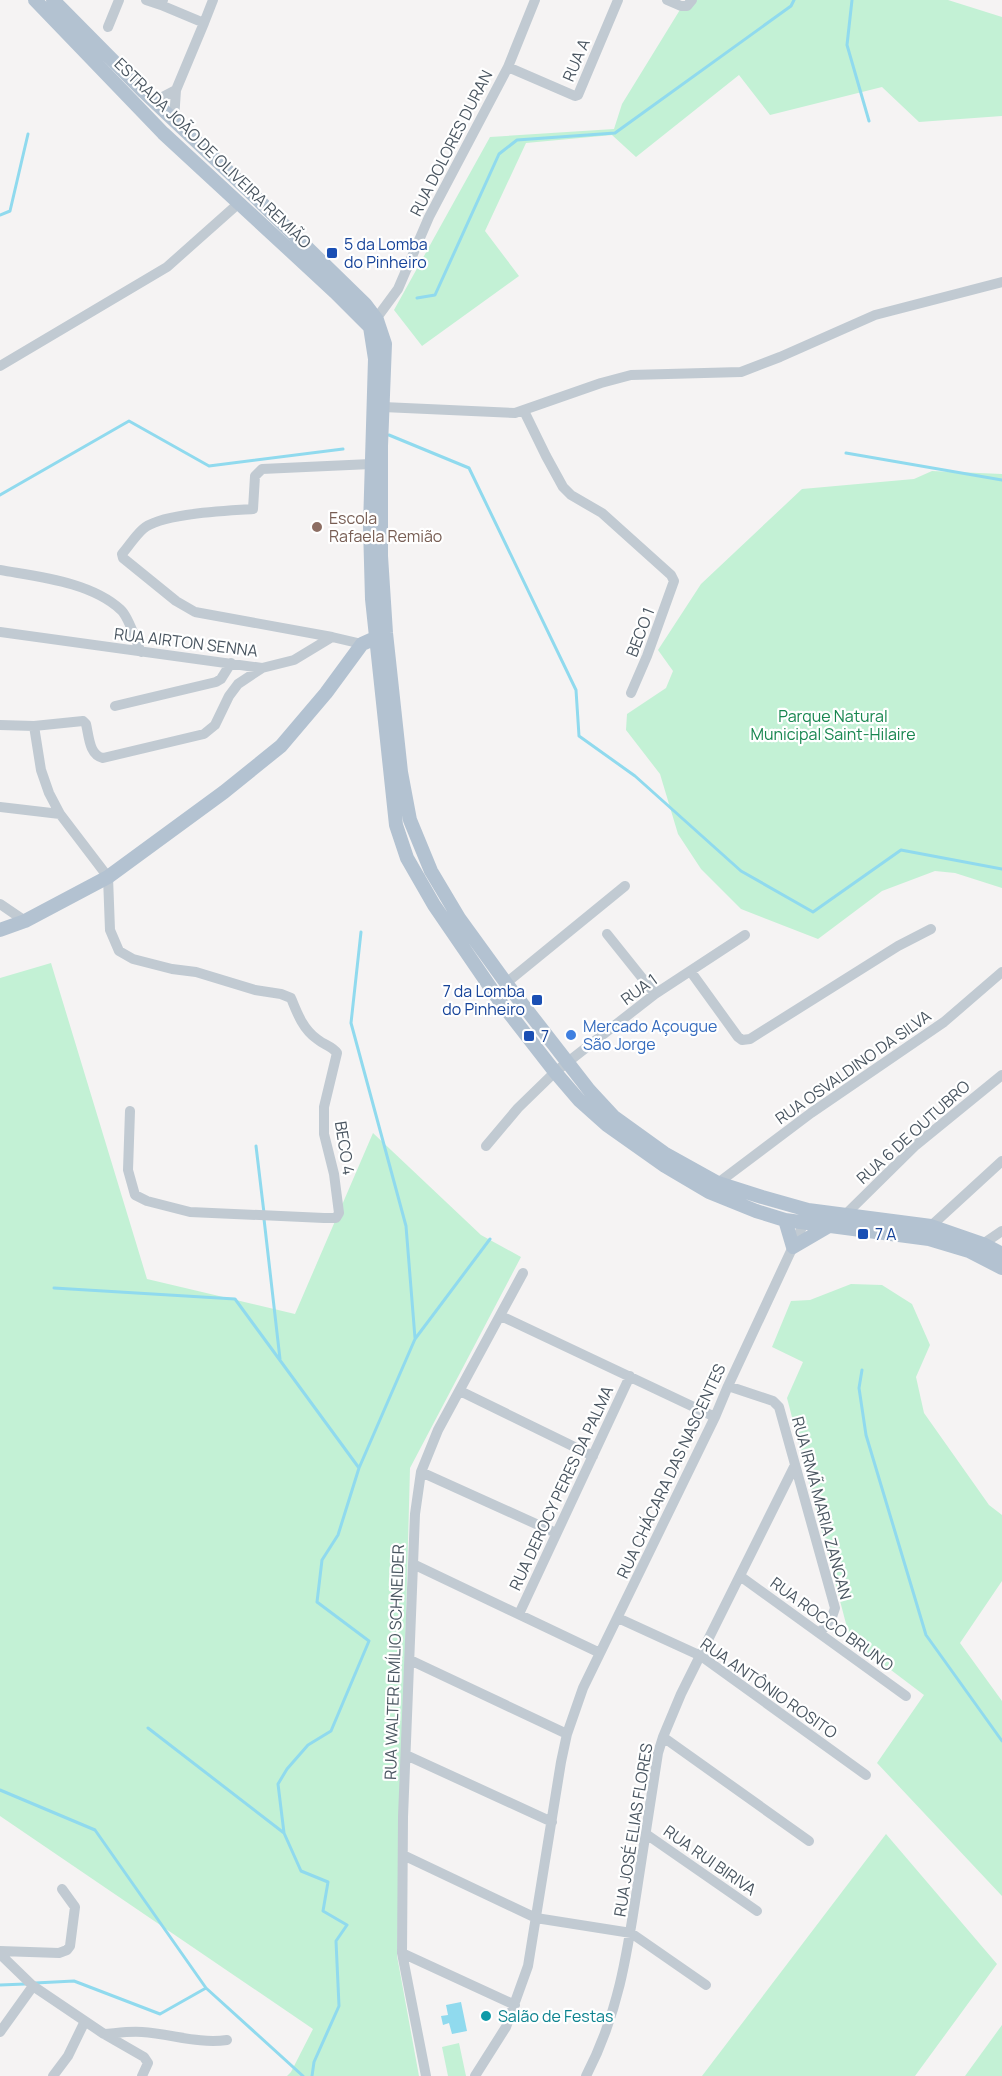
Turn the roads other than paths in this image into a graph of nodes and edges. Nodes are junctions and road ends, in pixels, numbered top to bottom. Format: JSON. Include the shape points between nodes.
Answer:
{"nodes":[{"id":1,"x":35,"y":0,"type":"edge"},
{"id":2,"x":53,"y":0,"type":"edge"},
{"id":3,"x":119,"y":0,"type":"edge"},
{"id":4,"x":146,"y":0,"type":"edge"},
{"id":5,"x":213,"y":0,"type":"edge"},
{"id":6,"x":535,"y":0,"type":"edge"},
{"id":7,"x":618,"y":0,"type":"edge"},
{"id":8,"x":667,"y":0,"type":"edge"},
{"id":9,"x":692,"y":0,"type":"edge"},
{"id":10,"x":162,"y":3,"type":"edge"},
{"id":11,"x":204,"y":23,"type":"junction"},
{"id":12,"x":108,"y":27,"type":"dead end"},
{"id":13,"x":508,"y":67,"type":"junction"},
{"id":14,"x":176,"y":90,"type":"junction"},
{"id":15,"x":155,"y":101,"type":"junction"},
{"id":16,"x":174,"y":120,"type":"junction"},
{"id":17,"x":163,"y":134,"type":"junction"},
{"id":18,"x":239,"y":203,"type":"junction"},
{"id":19,"x":1002,"y":282,"type":"edge"},
{"id":20,"x":373,"y":323,"type":"junction"},
{"id":21,"x":0,"y":366,"type":"edge"},
{"id":22,"x":383,"y":407,"type":"junction"},
{"id":23,"x":524,"y":411,"type":"junction"},
{"id":24,"x":376,"y":446,"type":"junction"},
{"id":25,"x":371,"y":464,"type":"junction"},
{"id":26,"x":0,"y":570,"type":"edge"},
{"id":27,"x":0,"y":632,"type":"edge"},
{"id":28,"x":381,"y":635,"type":"junction"},
{"id":29,"x":332,"y":637,"type":"junction"},
{"id":30,"x":362,"y":644,"type":"junction"},
{"id":31,"x":141,"y":652,"type":"junction"},
{"id":32,"x":231,"y":663,"type":"junction"},
{"id":33,"x":262,"y":668,"type":"junction"},
{"id":34,"x":631,"y":693,"type":"dead end"},
{"id":35,"x":115,"y":706,"type":"dead end"},
{"id":36,"x":0,"y":725,"type":"edge"},
{"id":37,"x":34,"y":726,"type":"junction"},
{"id":38,"x":0,"y":807,"type":"edge"},
{"id":39,"x":60,"y":814,"type":"junction"},
{"id":40,"x":108,"y":877,"type":"junction"},
{"id":41,"x":625,"y":886,"type":"dead end"},
{"id":42,"x":0,"y":904,"type":"edge"},
{"id":43,"x":25,"y":921,"type":"junction"},
{"id":44,"x":931,"y":929,"type":"dead end"},
{"id":45,"x":0,"y":930,"type":"edge"},
{"id":46,"x":607,"y":934,"type":"dead end"},
{"id":47,"x":745,"y":935,"type":"dead end"},
{"id":48,"x":691,"y":972,"type":"junction"},
{"id":49,"x":1002,"y":972,"type":"edge"},
{"id":50,"x":506,"y":983,"type":"junction"},
{"id":51,"x":655,"y":994,"type":"junction"},
{"id":52,"x":567,"y":1063,"type":"junction"},
{"id":53,"x":555,"y":1072,"type":"junction"},
{"id":54,"x":1002,"y":1075,"type":"edge"},
{"id":55,"x":130,"y":1111,"type":"dead end"},
{"id":56,"x":486,"y":1146,"type":"dead end"},
{"id":57,"x":1002,"y":1161,"type":"edge"},
{"id":58,"x":718,"y":1183,"type":"junction"},
{"id":59,"x":845,"y":1215,"type":"junction"},
{"id":60,"x":785,"y":1220,"type":"junction"},
{"id":61,"x":901,"y":1222,"type":"junction"},
{"id":62,"x":804,"y":1223,"type":"junction"},
{"id":63,"x":829,"y":1226,"type":"junction"},
{"id":64,"x":931,"y":1226,"type":"junction"},
{"id":65,"x":1002,"y":1231,"type":"edge"},
{"id":66,"x":983,"y":1244,"type":"junction"},
{"id":67,"x":793,"y":1247,"type":"junction"},
{"id":68,"x":1002,"y":1254,"type":"edge"},
{"id":69,"x":1002,"y":1268,"type":"edge"},
{"id":70,"x":523,"y":1273,"type":"dead end"},
{"id":71,"x":501,"y":1316,"type":"junction"},
{"id":72,"x":630,"y":1376,"type":"junction"},
{"id":73,"x":728,"y":1386,"type":"junction"},
{"id":74,"x":460,"y":1391,"type":"junction"},
{"id":75,"x":715,"y":1417,"type":"junction"},
{"id":76,"x":592,"y":1455,"type":"junction"},
{"id":77,"x":794,"y":1467,"type":"junction"},
{"id":78,"x":421,"y":1472,"type":"junction"},
{"id":79,"x":556,"y":1533,"type":"junction"},
{"id":80,"x":413,"y":1564,"type":"junction"},
{"id":81,"x":740,"y":1575,"type":"junction"},
{"id":82,"x":519,"y":1614,"type":"junction"},
{"id":83,"x":618,"y":1618,"type":"junction"},
{"id":84,"x":820,"y":1633,"type":"junction"},
{"id":85,"x":600,"y":1653,"type":"junction"},
{"id":86,"x":700,"y":1656,"type":"junction"},
{"id":87,"x":410,"y":1660,"type":"junction"},
{"id":88,"x":906,"y":1696,"type":"dead end"},
{"id":89,"x":567,"y":1734,"type":"junction"},
{"id":90,"x":663,"y":1737,"type":"junction"},
{"id":91,"x":406,"y":1755,"type":"junction"},
{"id":92,"x":866,"y":1775,"type":"dead end"},
{"id":93,"x":552,"y":1822,"type":"junction"},
{"id":94,"x":646,"y":1834,"type":"junction"},
{"id":95,"x":809,"y":1841,"type":"dead end"},
{"id":96,"x":404,"y":1855,"type":"junction"},
{"id":97,"x":62,"y":1889,"type":"dead end"},
{"id":98,"x":757,"y":1911,"type":"dead end"},
{"id":99,"x":536,"y":1918,"type":"junction"},
{"id":100,"x":631,"y":1933,"type":"junction"},
{"id":101,"x":0,"y":1952,"type":"edge"},
{"id":102,"x":402,"y":1953,"type":"junction"},
{"id":103,"x":706,"y":1985,"type":"dead end"},
{"id":104,"x":33,"y":1986,"type":"junction"},
{"id":105,"x":515,"y":2005,"type":"junction"},
{"id":106,"x":85,"y":2021,"type":"junction"},
{"id":107,"x":4,"y":2022,"type":"edge"},
{"id":108,"x":0,"y":2032,"type":"edge"},
{"id":109,"x":104,"y":2034,"type":"junction"},
{"id":110,"x":227,"y":2040,"type":"dead end"},
{"id":111,"x":53,"y":2076,"type":"edge"},
{"id":112,"x":142,"y":2076,"type":"edge"},
{"id":113,"x":426,"y":2076,"type":"edge"},
{"id":114,"x":475,"y":2076,"type":"edge"},
{"id":115,"x":586,"y":2076,"type":"edge"}],
"edges":[{"from":1,"to":17,"type":"main road","name":"ESTRADA JOÃO DE OLIVEIRA REMIÃO"},
{"from":2,"to":15,"type":"main road","name":"ESTRADA JOÃO DE OLIVEIRA REMIÃO"},
{"from":3,"to":12,"type":"street"},
{"from":4,"to":10,"type":"street"},
{"from":5,"to":11,"type":"street"},
{"from":6,"to":13,"type":"street","name":"RUA DOLORES DURAN"},
{"from":7,"to":13,"type":"street","name":"RUA A","via":[[578,95]]},
{"from":8,"to":9,"type":"street","via":[[681,6]]},
{"from":10,"to":11,"type":"street"},
{"from":11,"to":14,"type":"street"},
{"from":13,"to":20,"type":"street","name":"RUA DOLORES DURAN","via":[[429,217],[398,289]]},
{"from":14,"to":15,"type":"street"},
{"from":14,"to":16,"type":"street"},
{"from":15,"to":16,"type":"main road","name":"ESTRADA JOÃO DE OLIVEIRA REMIÃO"},
{"from":16,"to":17,"type":"main road","via":[[170,131]]},
{"from":16,"to":20,"type":"main road","name":"ESTRADA JOÃO DE OLIVEIRA REMIÃO","via":[[365,304]]},
{"from":17,"to":18,"type":"main road","name":"ESTRADA JOÃO DE OLIVEIRA REMIÃO"},
{"from":18,"to":20,"type":"main road","name":"ESTRADA JOÃO DE OLIVEIRA REMIÃO"},
{"from":18,"to":21,"type":"street","via":[[167,267]]},
{"from":19,"to":23,"type":"street","via":[[875,315],[741,372],[631,375]]},
{"from":20,"to":22,"type":"main road","name":"ESTRADA JOÃO DE OLIVEIRA REMIÃO","via":[[385,344]]},
{"from":20,"to":24,"type":"main road","name":"ESTRADA JOÃO DE OLIVEIRA REMIÃO"},
{"from":22,"to":23,"type":"street"},
{"from":22,"to":24,"type":"main road","name":"ESTRADA JOÃO DE OLIVEIRA REMIÃO"},
{"from":23,"to":34,"type":"street","name":"BECO 1","via":[[563,487],[602,513],[674,581]]},
{"from":24,"to":25,"type":"main road","name":"ESTRADA JOÃO DE OLIVEIRA REMIÃO"},
{"from":24,"to":28,"type":"main road","name":"ESTRADA JOÃO DE OLIVEIRA REMIÃO"},
{"from":25,"to":28,"type":"main road","name":"ESTRADA JOÃO DE OLIVEIRA REMIÃO","via":[[370,526]]},
{"from":25,"to":29,"type":"street","via":[[262,469],[255,476],[253,509],[159,521],[144,528],[122,554],[176,601],[195,612]]},
{"from":26,"to":31,"type":"street","via":[[56,579],[98,596],[123,611]]},
{"from":27,"to":31,"type":"street","name":"RUA AIRTON SENNA"},
{"from":28,"to":30,"type":"main road"},
{"from":28,"to":50,"type":"main road","name":"ESTRADA JOÃO DE OLIVEIRA REMIÃO","via":[[410,820],[446,898]]},
{"from":28,"to":53,"type":"main road","name":"ESTRADA JOÃO DE OLIVEIRA REMIÃO","via":[[396,825],[407,858],[434,905],[499,999]]},
{"from":29,"to":30,"type":"street"},
{"from":29,"to":33,"type":"street","name":"RUA AIRTON SENNA","via":[[294,660]]},
{"from":30,"to":40,"type":"main road","via":[[281,746]]},
{"from":31,"to":32,"type":"street","name":"RUA AIRTON SENNA"},
{"from":32,"to":33,"type":"street","name":"RUA AIRTON SENNA"},
{"from":32,"to":35,"type":"street","via":[[216,681]]},
{"from":33,"to":37,"type":"street","via":[[238,684],[215,725],[204,734],[103,758],[93,752],[83,721]]},
{"from":36,"to":37,"type":"street"},
{"from":37,"to":39,"type":"street","via":[[41,770]]},
{"from":38,"to":39,"type":"street"},
{"from":39,"to":40,"type":"street"},
{"from":40,"to":43,"type":"main road"},
{"from":40,"to":55,"type":"street","name":"BECO 4","via":[[110,930],[119,951],[133,959],[291,998],[309,1034],[337,1053],[324,1107],[324,1134],[339,1213],[336,1218],[324,1218],[190,1212],[141,1198],[135,1195],[128,1170]]},
{"from":41,"to":50,"type":"street"},
{"from":42,"to":43,"type":"street"},
{"from":43,"to":45,"type":"main road"},
{"from":44,"to":48,"type":"street","via":[[750,1039],[738,1037]]},
{"from":46,"to":51,"type":"street"},
{"from":47,"to":48,"type":"street","name":"RUA 1"},
{"from":48,"to":51,"type":"street","name":"RUA 1"},
{"from":49,"to":58,"type":"street","name":"RUA OSVALDINO DA SILVA","via":[[944,1022]]},
{"from":50,"to":52,"type":"main road","name":"ESTRADA JOÃO DE OLIVEIRA REMIÃO"},
{"from":51,"to":52,"type":"street","name":"RUA 1"},
{"from":52,"to":53,"type":"street","name":"RUA 1"},
{"from":52,"to":58,"type":"main road","name":"ESTRADA JOÃO DE OLIVEIRA REMIÃO","via":[[614,1117],[664,1153]]},
{"from":53,"to":56,"type":"street","name":"RUA 1"},
{"from":53,"to":60,"type":"main road","name":"ESTRADA JOÃO DE OLIVEIRA REMIÃO","via":[[607,1125],[665,1166],[709,1192]]},
{"from":54,"to":59,"type":"street","name":"RUA 6 DE OUTUBRO","via":[[916,1145]]},
{"from":57,"to":64,"type":"street"},
{"from":58,"to":59,"type":"main road","name":"ESTRADA JOÃO DE OLIVEIRA REMIÃO","via":[[808,1210]]},
{"from":58,"to":62,"type":"main road"},
{"from":59,"to":61,"type":"main road","name":"ESTRADA JOÃO DE OLIVEIRA REMIÃO"},
{"from":60,"to":62,"type":"main road","name":"ESTRADA JOÃO DE OLIVEIRA REMIÃO"},
{"from":60,"to":67,"type":"main road"},
{"from":61,"to":62,"type":"main road"},
{"from":61,"to":64,"type":"main road","name":"ESTRADA JOÃO DE OLIVEIRA REMIÃO"},
{"from":62,"to":63,"type":"main road","name":"ESTRADA JOÃO DE OLIVEIRA REMIÃO"},
{"from":62,"to":67,"type":"street","name":"RUA CHÁCARA DAS NASCENTES"},
{"from":63,"to":67,"type":"main road"},
{"from":63,"to":69,"type":"main road","name":"ESTRADA JOÃO DE OLIVEIRA REMIÃO","via":[[928,1239],[969,1251]]},
{"from":64,"to":66,"type":"main road","name":"ESTRADA JOÃO DE OLIVEIRA REMIÃO"},
{"from":65,"to":66,"type":"street"},
{"from":66,"to":68,"type":"main road","name":"ESTRADA JOÃO DE OLIVEIRA REMIÃO"},
{"from":67,"to":73,"type":"street","name":"RUA CHÁCARA DAS NASCENTES"},
{"from":70,"to":71,"type":"street","name":"RUA WALTER EMÍLIO SCHNEIDER"},
{"from":71,"to":72,"type":"street"},
{"from":71,"to":74,"type":"street","name":"RUA WALTER EMÍLIO SCHNEIDER"},
{"from":72,"to":75,"type":"street"},
{"from":72,"to":76,"type":"street","name":"RUA DEROCY PERES DA PALMA"},
{"from":73,"to":75,"type":"street","name":"RUA CHÁCARA DAS NASCENTES"},
{"from":73,"to":77,"type":"street","name":"RUA IRMÃ MARIA ZANCAN","via":[[776,1403]]},
{"from":74,"to":76,"type":"street"},
{"from":74,"to":78,"type":"street","name":"RUA WALTER EMÍLIO SCHNEIDER"},
{"from":75,"to":83,"type":"street","name":"RUA CHÁCARA DAS NASCENTES"},
{"from":76,"to":79,"type":"street","name":"RUA DEROCY PERES DA PALMA"},
{"from":77,"to":81,"type":"street","name":"RUA JOSÉ ELIAS FLORES"},
{"from":77,"to":84,"type":"street","name":"RUA IRMÃ MARIA ZANCAN","via":[[835,1608]]},
{"from":78,"to":79,"type":"street"},
{"from":78,"to":80,"type":"street","name":"RUA WALTER EMÍLIO SCHNEIDER"},
{"from":79,"to":82,"type":"street","name":"RUA DEROCY PERES DA PALMA"},
{"from":80,"to":82,"type":"street"},
{"from":80,"to":87,"type":"street","name":"RUA WALTER EMÍLIO SCHNEIDER"},
{"from":81,"to":84,"type":"street","name":"RUA ROCCO BRUNO"},
{"from":81,"to":86,"type":"street","name":"RUA JOSÉ ELIAS FLORES"},
{"from":82,"to":85,"type":"street"},
{"from":83,"to":85,"type":"street","name":"RUA CHÁCARA DAS NASCENTES"},
{"from":83,"to":86,"type":"street","name":"RUA ANTÔNIO ROSITO"},
{"from":84,"to":88,"type":"street","name":"RUA ROCCO BRUNO"},
{"from":85,"to":89,"type":"street","name":"RUA CHÁCARA DAS NASCENTES"},
{"from":86,"to":90,"type":"street","name":"RUA JOSÉ ELIAS FLORES"},
{"from":86,"to":92,"type":"street","name":"RUA ANTÔNIO ROSITO"},
{"from":87,"to":89,"type":"street"},
{"from":87,"to":91,"type":"street","name":"RUA WALTER EMÍLIO SCHNEIDER"},
{"from":89,"to":93,"type":"street","name":"RUA CHÁCARA DAS NASCENTES"},
{"from":90,"to":94,"type":"street","name":"RUA JOSÉ ELIAS FLORES"},
{"from":90,"to":95,"type":"street"},
{"from":91,"to":93,"type":"street"},
{"from":91,"to":96,"type":"street","name":"RUA WALTER EMÍLIO SCHNEIDER"},
{"from":93,"to":99,"type":"street","name":"RUA CHÁCARA DAS NASCENTES"},
{"from":94,"to":98,"type":"street","name":"RUA RUI BIRIVA"},
{"from":94,"to":100,"type":"street","name":"RUA JOSÉ ELIAS FLORES"},
{"from":96,"to":99,"type":"street"},
{"from":96,"to":102,"type":"street","name":"RUA WALTER EMÍLIO SCHNEIDER"},
{"from":97,"to":101,"type":"street","via":[[75,1907],[67,1950]]},
{"from":99,"to":100,"type":"street"},
{"from":99,"to":105,"type":"street","name":"RUA CHÁCARA DAS NASCENTES","via":[[528,1966]]},
{"from":100,"to":103,"type":"street"},
{"from":100,"to":115,"type":"street","name":"RUA JOSÉ ELIAS FLORES","via":[[616,2004]]},
{"from":101,"to":104,"type":"street"},
{"from":102,"to":105,"type":"street"},
{"from":102,"to":113,"type":"street","name":"RUA WALTER EMÍLIO SCHNEIDER"},
{"from":104,"to":106,"type":"street"},
{"from":104,"to":107,"type":"street"},
{"from":105,"to":114,"type":"street","name":"RUA CHÁCARA DAS NASCENTES","via":[[497,2044]]},
{"from":106,"to":109,"type":"street"},
{"from":106,"to":111,"type":"street"},
{"from":107,"to":108,"type":"street"},
{"from":109,"to":110,"type":"street","via":[[141,2032],[195,2041]]},
{"from":109,"to":112,"type":"street","via":[[144,2057],[148,2063]]}]}
